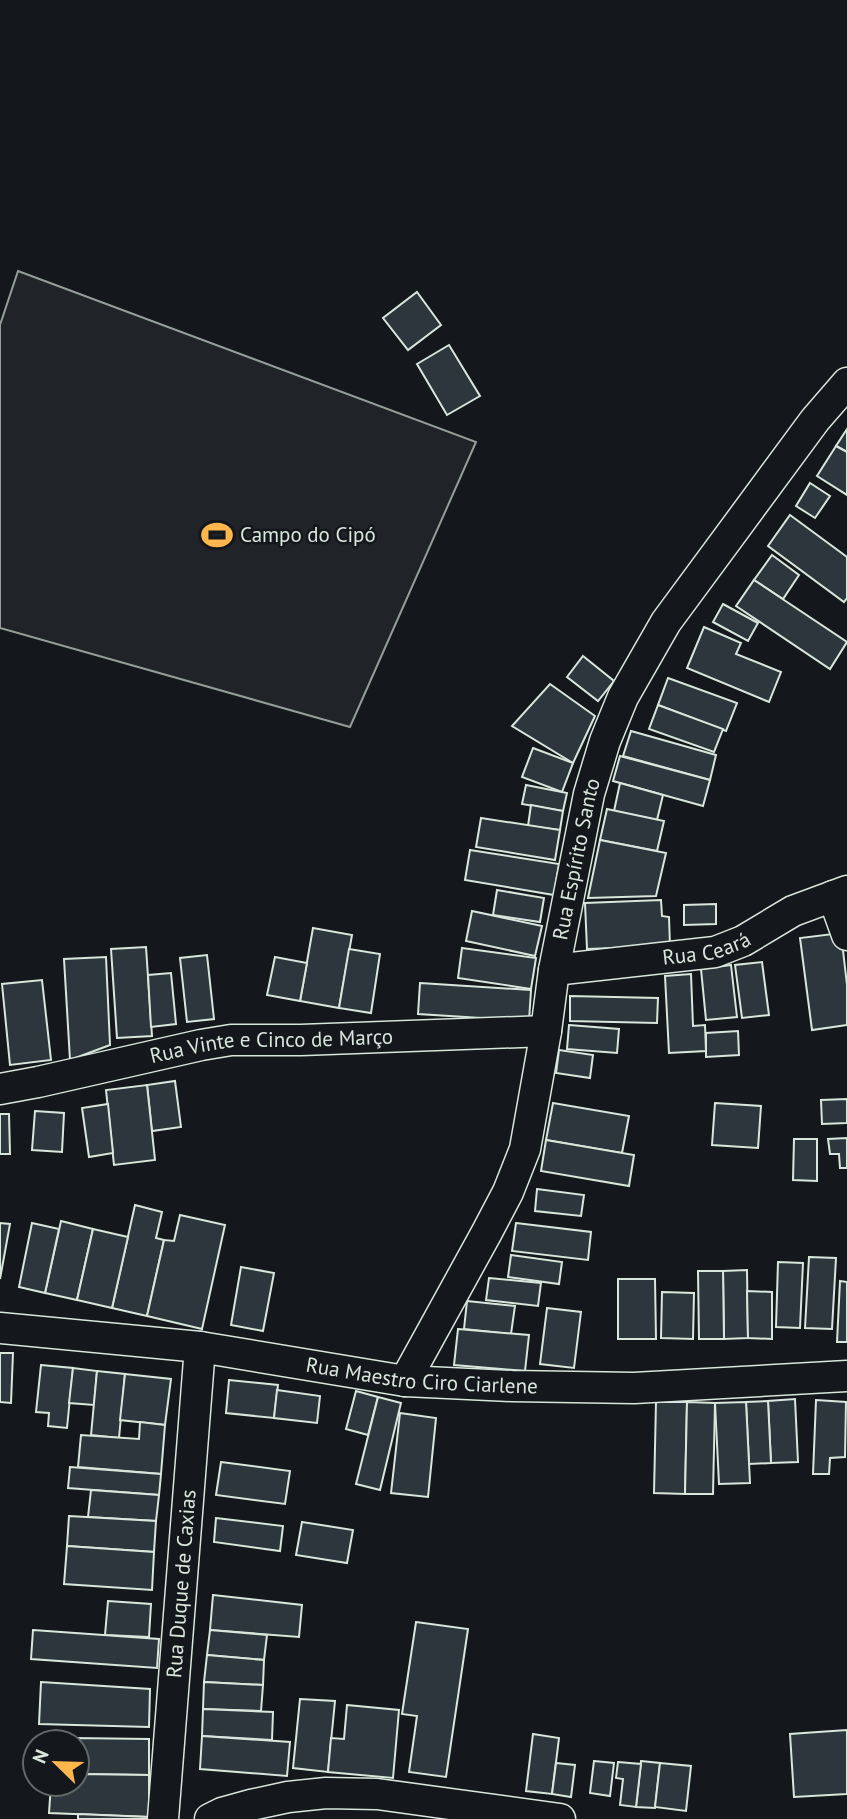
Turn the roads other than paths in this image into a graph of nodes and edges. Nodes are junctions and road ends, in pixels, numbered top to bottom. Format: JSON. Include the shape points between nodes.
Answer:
{"nodes":[{"id":1,"x":847,"y":383,"type":"edge"},
{"id":2,"x":840,"y":893,"type":"edge"},
{"id":3,"x":847,"y":935,"type":"edge"},
{"id":4,"x":554,"y":970,"type":"junction"},
{"id":5,"x":546,"y":1031,"type":"junction"},
{"id":6,"x":0,"y":1089,"type":"edge"},
{"id":7,"x":0,"y":1328,"type":"edge"},
{"id":8,"x":200,"y":1347,"type":"junction"},
{"id":9,"x":847,"y":1376,"type":"edge"},
{"id":10,"x":405,"y":1381,"type":"junction"},
{"id":11,"x":163,"y":1819,"type":"edge"},
{"id":12,"x":210,"y":1819,"type":"edge"},
{"id":13,"x":560,"y":1819,"type":"edge"}],
"edges":[{"from":1,"to":4,"type":"street","name":"Rua Espírito Santo","via":[[667,622],[623,697],[589,793]]},
{"from":2,"to":3,"type":"street"},
{"from":2,"to":4,"type":"street","name":"Rua Ceará","via":[[793,911],[715,952]]},
{"from":4,"to":5,"type":"street","name":"Rua Espírito Santo"},
{"from":5,"to":6,"type":"street","name":"Rua Vinte e Cinco de Março","via":[[231,1040]]},
{"from":5,"to":10,"type":"street","name":"Rua Espírito Santo","via":[[525,1149],[508,1192]]},
{"from":7,"to":8,"type":"street","name":"Rua Maestro Ciro Ciarlene"},
{"from":8,"to":10,"type":"street","name":"Rua Maestro Ciro Ciarlene"},
{"from":8,"to":11,"type":"street","name":"Rua Duque de Caxias"},
{"from":9,"to":10,"type":"street","name":"Rua Maestro Ciro Ciarlene","via":[[634,1388]]},
{"from":12,"to":13,"type":"street","via":[[251,1805],[326,1793],[377,1794]]}]}
